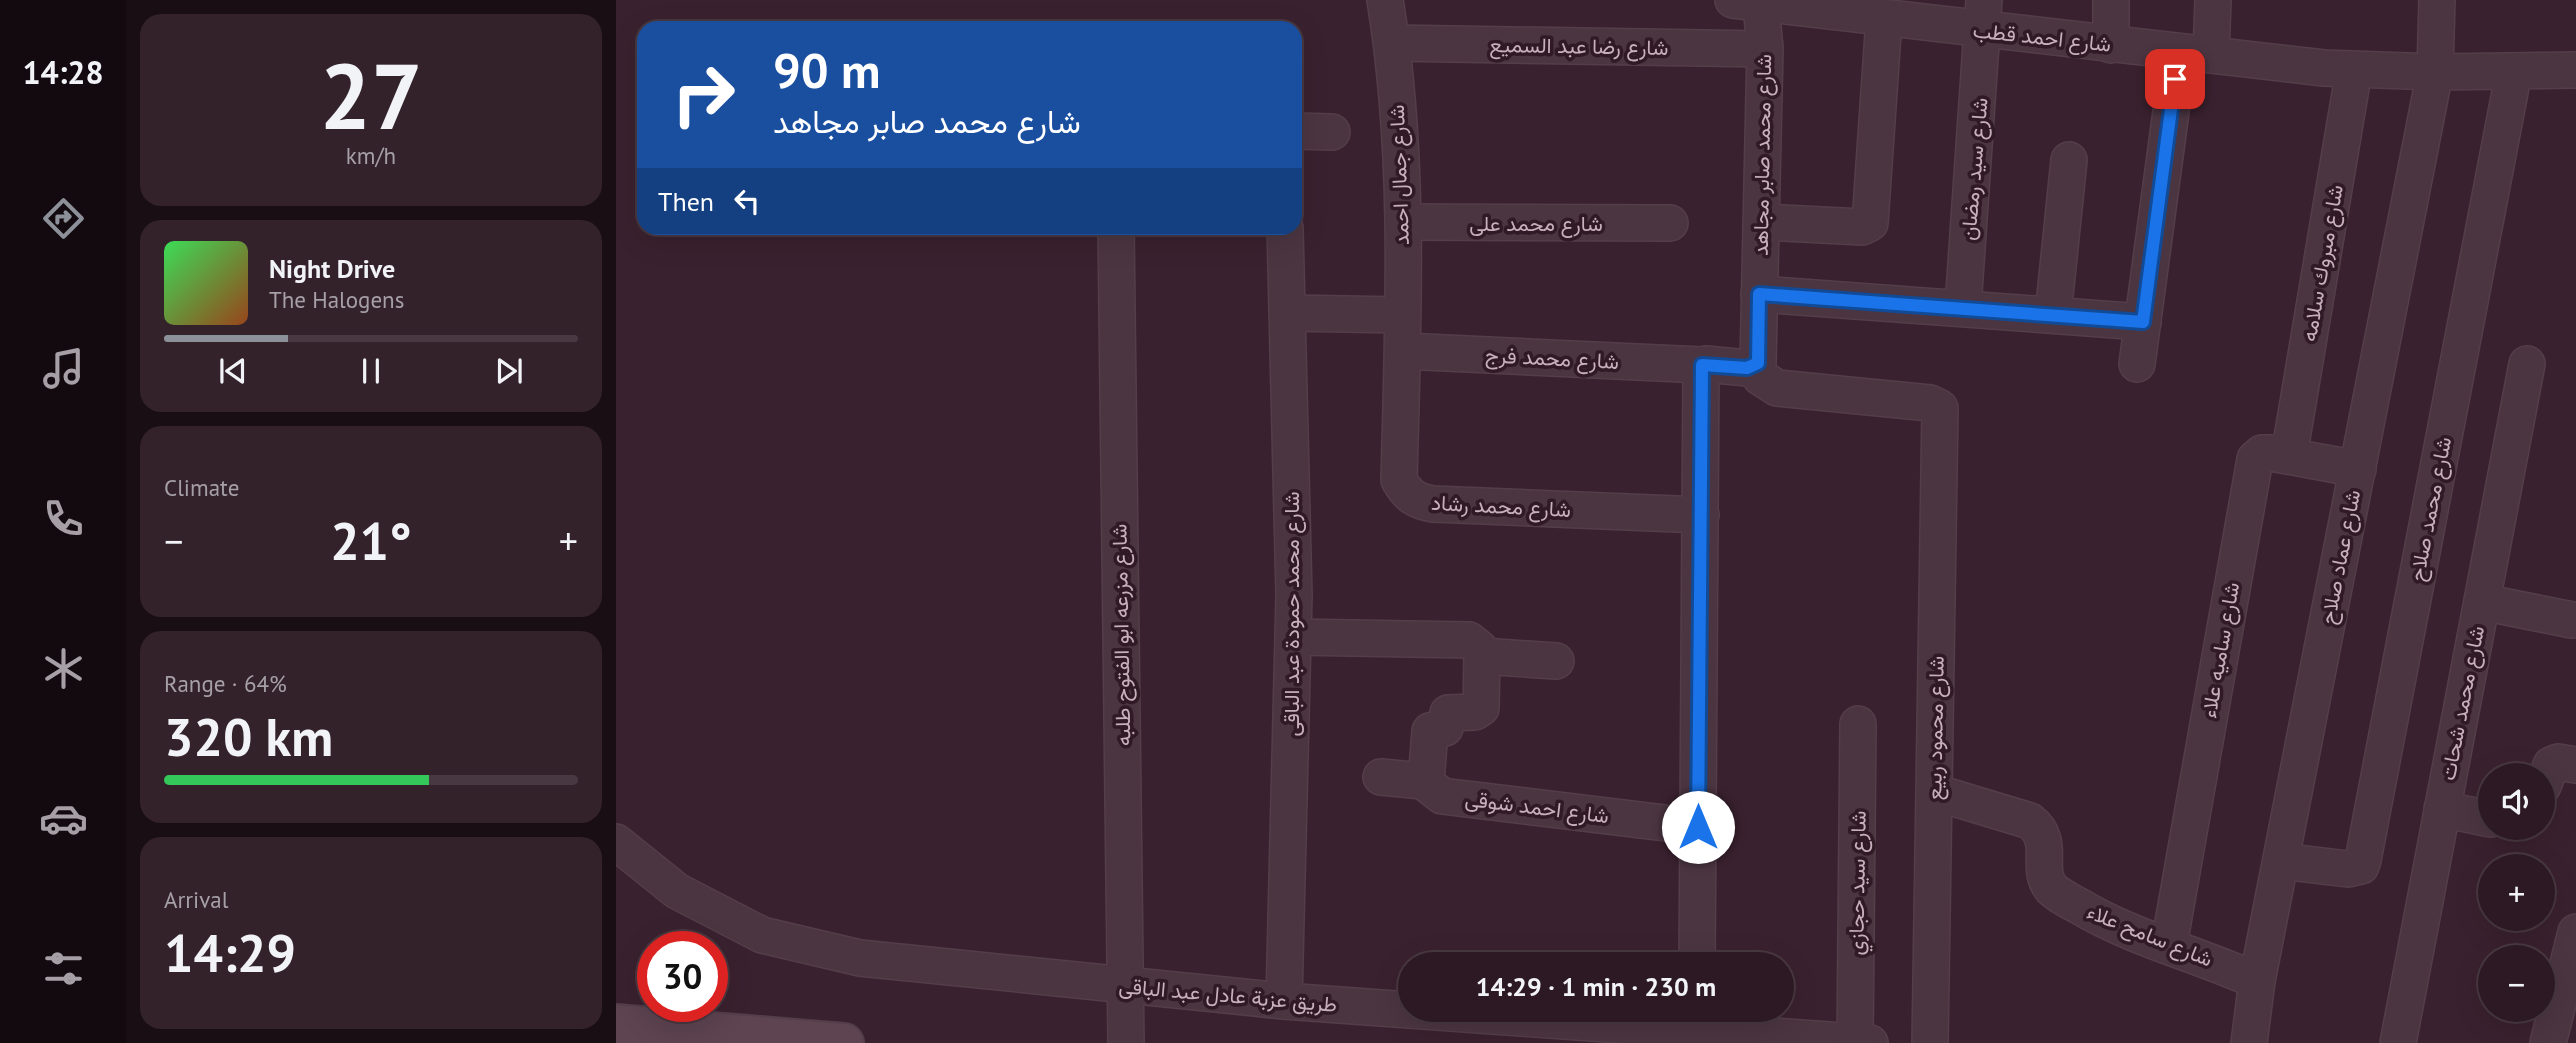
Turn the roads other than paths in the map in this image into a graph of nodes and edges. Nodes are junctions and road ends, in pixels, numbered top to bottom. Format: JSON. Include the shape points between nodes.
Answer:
{"nodes":[{"id":1,"x":1385,"y":0,"type":"edge"},
{"id":2,"x":2111,"y":0,"type":"edge"},
{"id":3,"x":2213,"y":0,"type":"edge"},
{"id":4,"x":2437,"y":0,"type":"edge"},
{"id":5,"x":1747,"y":2,"type":"edge"},
{"id":6,"x":1805,"y":5,"type":"edge"},
{"id":7,"x":1984,"y":16,"type":"edge"},
{"id":8,"x":1884,"y":19,"type":"junction"},
{"id":9,"x":1392,"y":43,"type":"junction"},
{"id":10,"x":2111,"y":45,"type":"junction"},
{"id":11,"x":1765,"y":49,"type":"junction"},
{"id":12,"x":2195,"y":53,"type":"junction"},
{"id":13,"x":2354,"y":69,"type":"junction"},
{"id":14,"x":2576,"y":70,"type":"edge"},
{"id":15,"x":2514,"y":71,"type":"junction"},
{"id":16,"x":2435,"y":72,"type":"junction"},
{"id":17,"x":1302,"y":131,"type":"edge"},
{"id":18,"x":1332,"y":132,"type":"dead end"},
{"id":19,"x":2069,"y":160,"type":"dead end"},
{"id":20,"x":1403,"y":222,"type":"junction"},
{"id":21,"x":1761,"y":222,"type":"junction"},
{"id":22,"x":1670,"y":223,"type":"dead end"},
{"id":23,"x":1116,"y":235,"type":"edge"},
{"id":24,"x":1285,"y":235,"type":"edge"},
{"id":25,"x":1759,"y":294,"type":"junction"},
{"id":26,"x":1963,"y":307,"type":"junction"},
{"id":27,"x":1288,"y":313,"type":"junction"},
{"id":28,"x":1402,"y":315,"type":"junction"},
{"id":29,"x":2053,"y":315,"type":"junction"},
{"id":30,"x":2143,"y":322,"type":"junction"},
{"id":31,"x":1403,"y":351,"type":"junction"},
{"id":32,"x":2137,"y":364,"type":"dead end"},
{"id":33,"x":2527,"y":364,"type":"dead end"},
{"id":34,"x":1702,"y":365,"type":"junction"},
{"id":35,"x":1755,"y":367,"type":"junction"},
{"id":36,"x":2289,"y":456,"type":"junction"},
{"id":37,"x":2357,"y":469,"type":"junction"},
{"id":38,"x":1701,"y":515,"type":"junction"},
{"id":39,"x":2482,"y":603,"type":"junction"},
{"id":40,"x":2572,"y":620,"type":"dead end"},
{"id":41,"x":1293,"y":637,"type":"junction"},
{"id":42,"x":1482,"y":656,"type":"junction"},
{"id":43,"x":1556,"y":661,"type":"dead end"},
{"id":44,"x":1858,"y":724,"type":"dead end"},
{"id":45,"x":2555,"y":763,"type":"edge"},
{"id":46,"x":2576,"y":765,"type":"edge"},
{"id":47,"x":1381,"y":777,"type":"dead end"},
{"id":48,"x":1426,"y":782,"type":"junction"},
{"id":49,"x":1934,"y":792,"type":"junction"},
{"id":50,"x":2442,"y":809,"type":"junction"},
{"id":51,"x":2478,"y":816,"type":"edge"},
{"id":52,"x":1698,"y":827,"type":"junction"},
{"id":53,"x":616,"y":842,"type":"edge"},
{"id":54,"x":2281,"y":861,"type":"junction"},
{"id":55,"x":2576,"y":932,"type":"edge"},
{"id":56,"x":2169,"y":945,"type":"junction"},
{"id":57,"x":1697,"y":952,"type":"edge"},
{"id":58,"x":2257,"y":981,"type":"junction"},
{"id":59,"x":1125,"y":985,"type":"junction"},
{"id":60,"x":1284,"y":1001,"type":"junction"},
{"id":61,"x":1398,"y":1007,"type":"edge"},
{"id":62,"x":1704,"y":1022,"type":"edge"},
{"id":63,"x":616,"y":1024,"type":"edge"},
{"id":64,"x":1863,"y":1042,"type":"edge"},
{"id":65,"x":844,"y":1043,"type":"edge"},
{"id":66,"x":1126,"y":1043,"type":"edge"},
{"id":67,"x":1930,"y":1043,"type":"edge"},
{"id":68,"x":2249,"y":1043,"type":"edge"},
{"id":69,"x":2398,"y":1043,"type":"edge"},
{"id":70,"x":2548,"y":1043,"type":"edge"}],
"edges":[{"from":1,"to":9,"type":"street","name":"شارع جمال احمد"},
{"from":2,"to":10,"type":"street"},
{"from":3,"to":12,"type":"street"},
{"from":4,"to":16,"type":"street","name":"شارع عماد صلاح"},
{"from":5,"to":6,"type":"street","name":"شارع احمد قطب"},
{"from":5,"to":11,"type":"street","name":"شارع محمد صابر مجاهد"},
{"from":6,"to":8,"type":"street","name":"شارع احمد قطب"},
{"from":7,"to":8,"type":"street","name":"شارع احمد قطب"},
{"from":7,"to":10,"type":"street","name":"شارع احمد قطب"},
{"from":7,"to":26,"type":"street","name":"شارع سيد رمضان"},
{"from":8,"to":21,"type":"street","via":[[1870,223],[1862,227]]},
{"from":9,"to":11,"type":"street","name":"شارع رضا عبد السميع"},
{"from":9,"to":20,"type":"street","name":"شارع جمال احمد"},
{"from":10,"to":12,"type":"street","name":"شارع احمد قطب"},
{"from":11,"to":21,"type":"street","name":"شارع محمد صابر مجاهد"},
{"from":12,"to":13,"type":"street","name":"شارع احمد قطب"},
{"from":12,"to":30,"type":"street"},
{"from":13,"to":16,"type":"street","name":"شارع احمد قطب"},
{"from":13,"to":36,"type":"street","name":"شارع مبروك سلامه"},
{"from":14,"to":15,"type":"street","name":"شارع احمد قطب"},
{"from":15,"to":16,"type":"street","name":"شارع احمد قطب"},
{"from":15,"to":54,"type":"street","name":"شارع محمد صلاح","via":[[2363,860],[2355,869]]},
{"from":16,"to":37,"type":"street","name":"شارع عماد صلاح"},
{"from":17,"to":18,"type":"street"},
{"from":19,"to":29,"type":"street"},
{"from":20,"to":22,"type":"street","name":"شارع محمد على"},
{"from":20,"to":28,"type":"street","name":"شارع جمال احمد"},
{"from":21,"to":25,"type":"street","name":"شارع محمد صابر مجاهد"},
{"from":23,"to":59,"type":"street","name":"شارع مزرعه ابو الفتوح طلبه"},
{"from":24,"to":27,"type":"street","name":"شارع محمد حمودة عبد الباقى"},
{"from":25,"to":26,"type":"street"},
{"from":25,"to":35,"type":"street","name":"شارع محمد صابر مجاهد"},
{"from":26,"to":29,"type":"street"},
{"from":27,"to":28,"type":"street"},
{"from":27,"to":41,"type":"street","name":"شارع محمد حمودة عبد الباقى"},
{"from":28,"to":31,"type":"street","name":"شارع جمال احمد"},
{"from":29,"to":30,"type":"street"},
{"from":30,"to":32,"type":"street"},
{"from":31,"to":34,"type":"street","name":"شارع محمد فرج"},
{"from":31,"to":38,"type":"street","name":"شارع محمد رشاد","via":[[1399,481],[1407,494],[1419,501]]},
{"from":33,"to":39,"type":"street","name":"شارع محمد شحات"},
{"from":34,"to":35,"type":"street"},
{"from":34,"to":38,"type":"street"},
{"from":35,"to":49,"type":"street","name":"شارع محمود ربيع","via":[[1760,377],[1777,388],[1930,403],[1940,408]]},
{"from":36,"to":37,"type":"street","name":"شارع ساميه علاء"},
{"from":36,"to":56,"type":"street","name":"شارع ساميه علاء","via":[[2262,453],[2252,467]]},
{"from":37,"to":54,"type":"street","name":"شارع عماد صلاح"},
{"from":38,"to":52,"type":"street"},
{"from":39,"to":40,"type":"street"},
{"from":39,"to":50,"type":"street","name":"شارع محمد شحات"},
{"from":41,"to":42,"type":"street","via":[[1469,640]]},
{"from":41,"to":60,"type":"street","name":"شارع محمد حمودة عبد الباقى"},
{"from":42,"to":43,"type":"street"},
{"from":42,"to":48,"type":"street","via":[[1481,708],[1448,713],[1445,728],[1430,731]]},
{"from":44,"to":64,"type":"street","name":"شارع سيد حجازي"},
{"from":45,"to":46,"type":"street"},
{"from":47,"to":48,"type":"street","name":"شارع احمد شوقى"},
{"from":48,"to":52,"type":"street","name":"شارع احمد شوقى","via":[[1442,796]]},
{"from":49,"to":56,"type":"street","name":"شارع سامح علاء","via":[[2030,821],[2044,838],[2051,888],[2093,914]]},
{"from":49,"to":67,"type":"street","name":"شارع محمود ربيع"},
{"from":50,"to":51,"type":"street"},
{"from":50,"to":69,"type":"street","name":"شارع محمد شحات"},
{"from":52,"to":57,"type":"street"},
{"from":53,"to":59,"type":"street","name":"طريق عزبة عادل عبد الباقى","via":[[677,891],[762,935],[860,958]]},
{"from":54,"to":58,"type":"street","name":"شارع عماد صلاح"},
{"from":55,"to":70,"type":"street"},
{"from":56,"to":58,"type":"street","name":"شارع سامح علاء"},
{"from":58,"to":68,"type":"street","name":"شارع عماد صلاح"},
{"from":59,"to":60,"type":"street","name":"طريق عزبة عادل عبد الباقى"},
{"from":59,"to":66,"type":"street","name":"شارع مزرعه ابو الفتوح طلبه"},
{"from":60,"to":61,"type":"street","name":"طريق عزبة عادل عبد الباقى"},
{"from":62,"to":64,"type":"street","name":"طريق عزبة عادل عبد الباقى"},
{"from":63,"to":65,"type":"street"}]}
